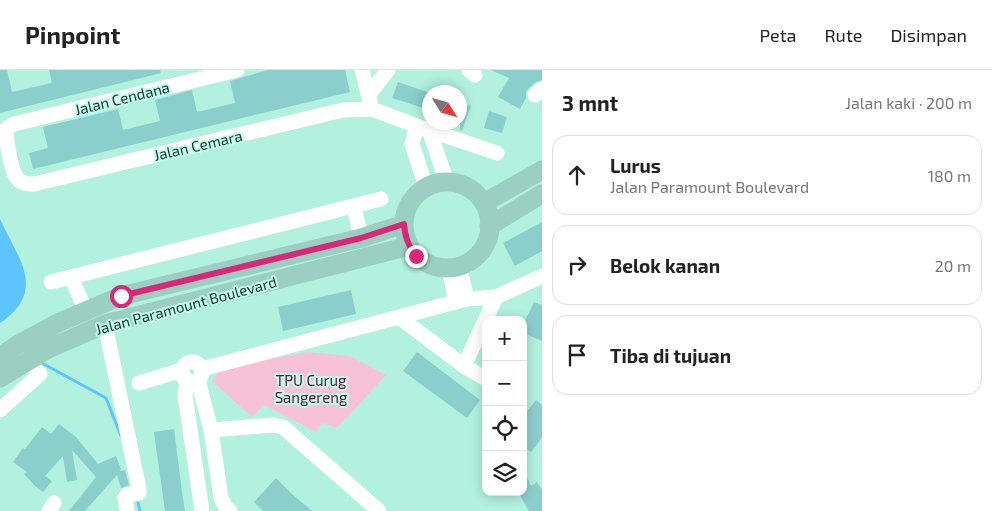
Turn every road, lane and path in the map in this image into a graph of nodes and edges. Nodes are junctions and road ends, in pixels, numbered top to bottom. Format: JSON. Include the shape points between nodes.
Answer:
{"nodes":[{"id":1,"x":236,"y":70,"type":"edge"},
{"id":2,"x":362,"y":70,"type":"edge"},
{"id":3,"x":388,"y":70,"type":"edge"},
{"id":4,"x":370,"y":101,"type":"junction"},
{"id":5,"x":422,"y":127,"type":"edge"},
{"id":6,"x":422,"y":129,"type":"edge"},
{"id":7,"x":424,"y":130,"type":"edge"},
{"id":8,"x":429,"y":130,"type":"edge"},
{"id":9,"x":497,"y":153,"type":"dead end"},
{"id":10,"x":542,"y":170,"type":"edge"},
{"id":11,"x":447,"y":182,"type":"junction"},
{"id":12,"x":23,"y":184,"type":"joint"},
{"id":13,"x":426,"y":187,"type":"junction"},
{"id":14,"x":542,"y":194,"type":"edge"},
{"id":15,"x":381,"y":199,"type":"dead end"},
{"id":16,"x":484,"y":204,"type":"junction"},
{"id":17,"x":354,"y":206,"type":"junction"},
{"id":18,"x":404,"y":224,"type":"junction"},
{"id":19,"x":489,"y":226,"type":"junction"},
{"id":20,"x":361,"y":238,"type":"junction"},
{"id":21,"x":409,"y":246,"type":"junction"},
{"id":22,"x":454,"y":267,"type":"junction"},
{"id":23,"x":71,"y":277,"type":"junction"},
{"id":24,"x":541,"y":278,"type":"edge"},
{"id":25,"x":51,"y":282,"type":"dead end"},
{"id":26,"x":496,"y":297,"type":"junction"},
{"id":27,"x":462,"y":301,"type":"junction"},
{"id":28,"x":86,"y":311,"type":"junction"},
{"id":29,"x":399,"y":317,"type":"junction"},
{"id":30,"x":105,"y":324,"type":"junction"},
{"id":31,"x":0,"y":357,"type":"edge"},
{"id":32,"x":28,"y":361,"type":"junction"},
{"id":33,"x":464,"y":366,"type":"junction"},
{"id":34,"x":192,"y":375,"type":"junction"},
{"id":35,"x":482,"y":377,"type":"edge"},
{"id":36,"x":0,"y":378,"type":"edge"},
{"id":37,"x":139,"y":383,"type":"dead end"},
{"id":38,"x":0,"y":410,"type":"edge"},
{"id":39,"x":211,"y":430,"type":"junction"},
{"id":40,"x":127,"y":511,"type":"edge"},
{"id":41,"x":202,"y":511,"type":"edge"},
{"id":42,"x":230,"y":511,"type":"edge"},
{"id":43,"x":379,"y":511,"type":"edge"}],
"edges":[{"from":1,"to":12,"type":"street","name":"Jalan Cendana","via":[[14,124],[6,135],[15,176]]},
{"from":2,"to":4,"type":"street"},
{"from":3,"to":4,"type":"street"},
{"from":4,"to":5,"type":"street"},
{"from":4,"to":12,"type":"street","name":"Jalan Cemara","via":[[34,184]]},
{"from":6,"to":13,"type":"street","via":[[412,144]]},
{"from":7,"to":11,"type":"street"},
{"from":8,"to":9,"type":"street"},
{"from":10,"to":16,"type":"main road"},
{"from":11,"to":13,"type":"main road"},
{"from":11,"to":16,"type":"main road","via":[[468,188]]},
{"from":13,"to":18,"type":"main road","via":[[414,196]]},
{"from":14,"to":19,"type":"main road"},
{"from":15,"to":17,"type":"street"},
{"from":16,"to":19,"type":"main road"},
{"from":17,"to":20,"type":"street"},
{"from":17,"to":23,"type":"street"},
{"from":18,"to":20,"type":"main road","name":"Jalan Paramount Boulevard"},
{"from":18,"to":21,"type":"main road"},
{"from":19,"to":22,"type":"main road","via":[[481,251],[471,260]]},
{"from":20,"to":28,"type":"main road","name":"Jalan Paramount Boulevard","via":[[121,296]]},
{"from":21,"to":22,"type":"main road","via":[[426,263]]},
{"from":21,"to":30,"type":"main road","name":"Jalan Paramount Boulevard"},
{"from":22,"to":27,"type":"street"},
{"from":23,"to":25,"type":"street"},
{"from":23,"to":28,"type":"street"},
{"from":24,"to":26,"type":"street"},
{"from":26,"to":27,"type":"street"},
{"from":26,"to":33,"type":"street"},
{"from":27,"to":29,"type":"street"},
{"from":28,"to":31,"type":"main road","name":"Jalan Paramount Boulevard","via":[[17,345]]},
{"from":29,"to":33,"type":"street"},
{"from":29,"to":34,"type":"street"},
{"from":30,"to":32,"type":"main road","name":"Jalan Paramount Boulevard"},
{"from":30,"to":40,"type":"street","via":[[140,489],[125,498]]},
{"from":32,"to":36,"type":"main road","name":"Jalan Paramount Boulevard"},
{"from":32,"to":38,"type":"street","via":[[40,374]]},
{"from":33,"to":35,"type":"street"},
{"from":34,"to":37,"type":"street"},
{"from":34,"to":39,"type":"street"},
{"from":34,"to":41,"type":"street","via":[[185,396]]},
{"from":39,"to":42,"type":"street","via":[[221,498]]},
{"from":39,"to":43,"type":"street","via":[[283,427]]}]}
